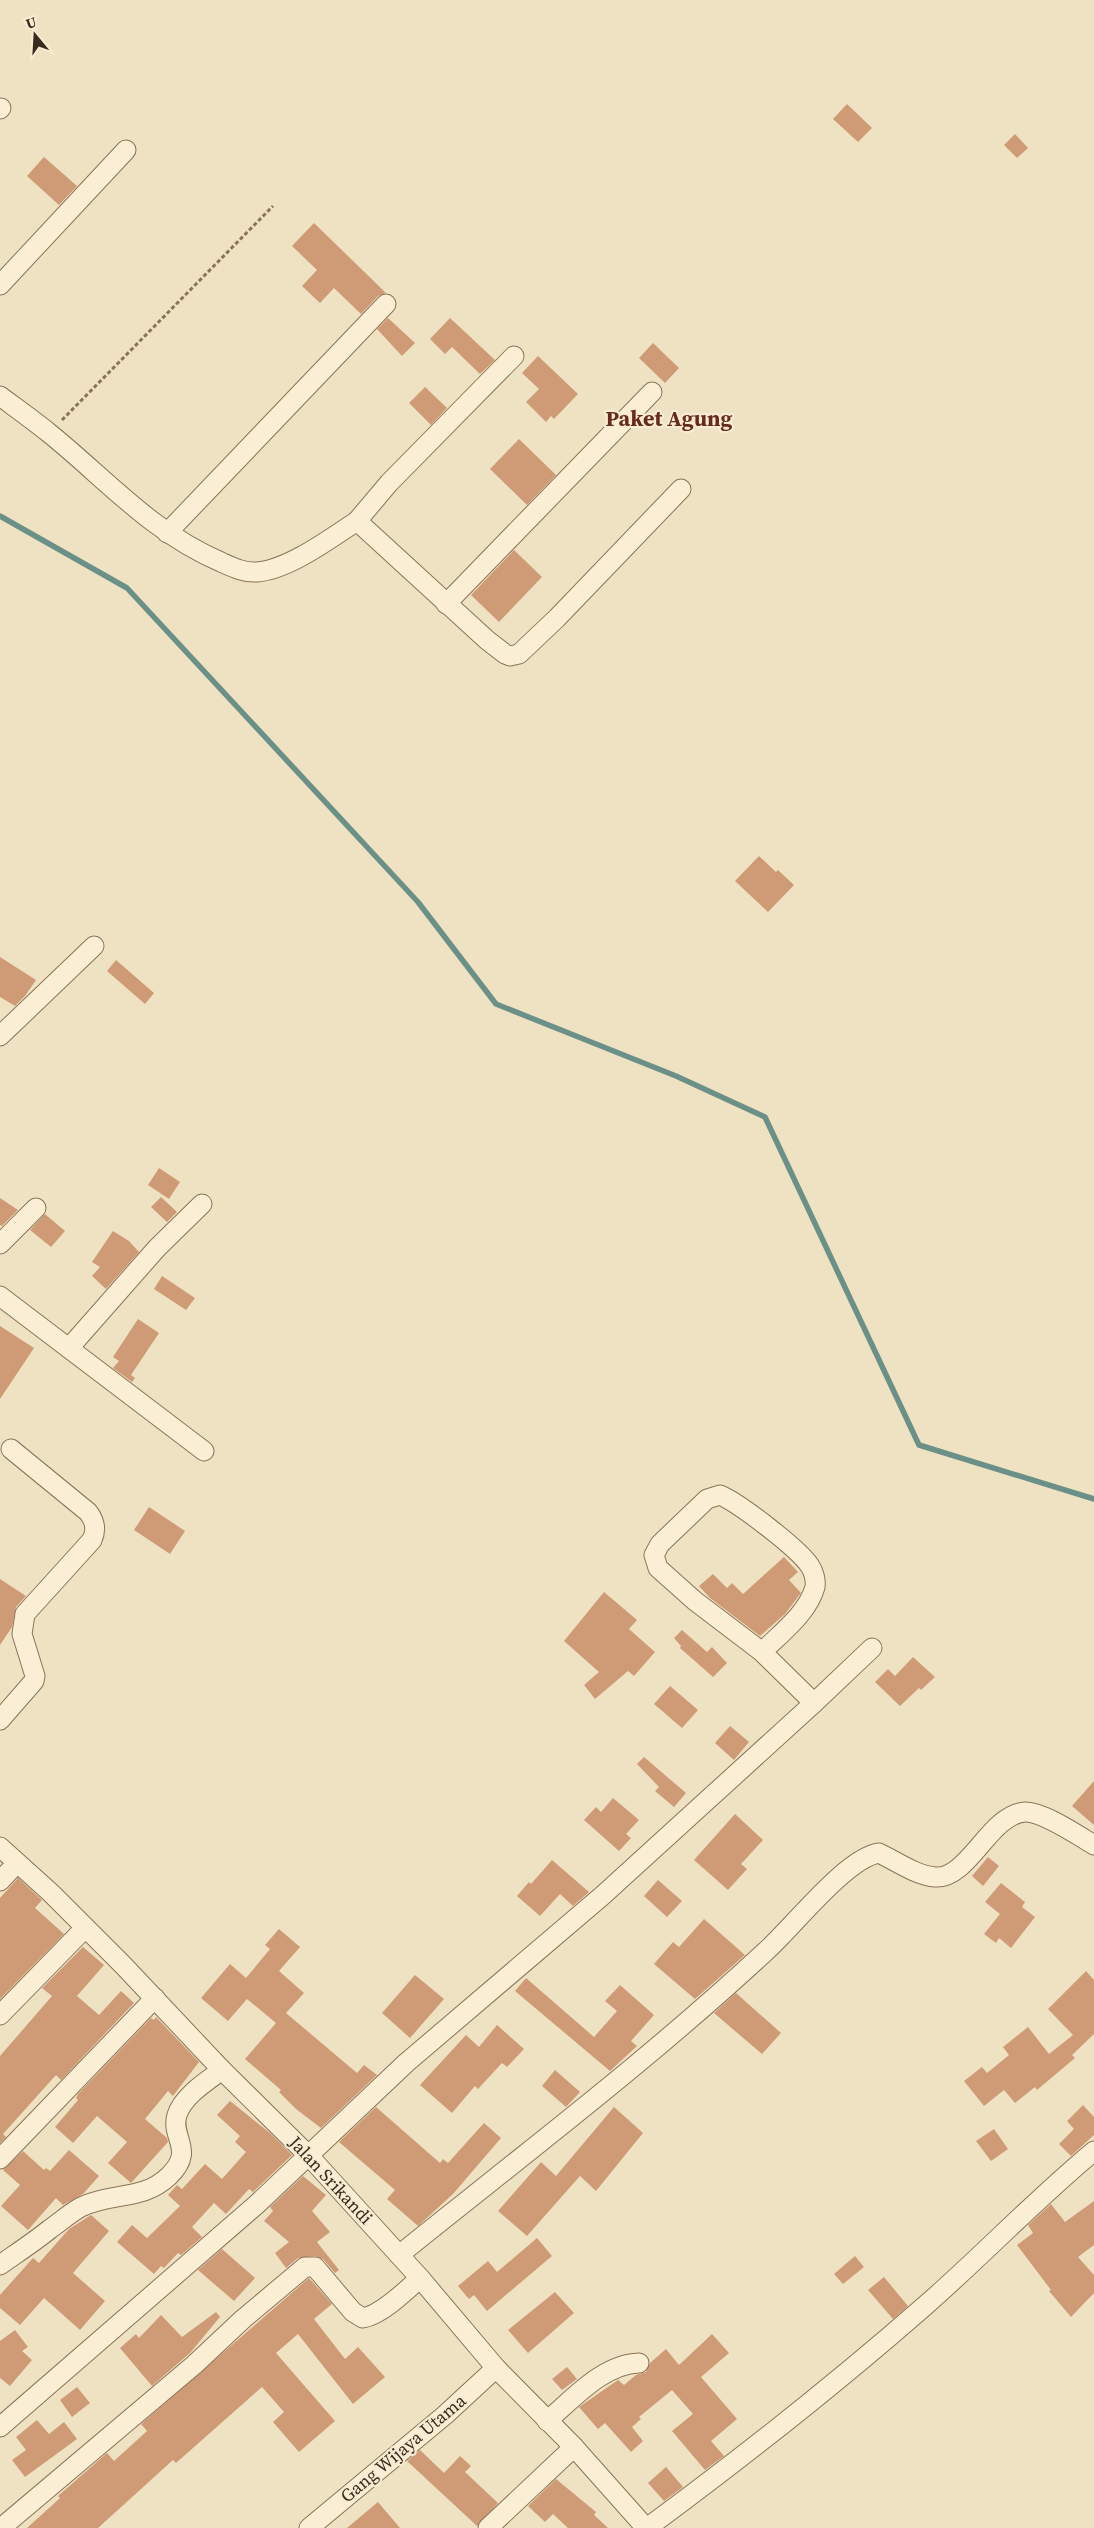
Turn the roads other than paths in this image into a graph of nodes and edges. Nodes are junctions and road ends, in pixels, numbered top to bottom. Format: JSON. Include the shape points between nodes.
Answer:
{"nodes":[{"id":1,"x":126,"y":150,"type":"dead end"},
{"id":2,"x":0,"y":285,"type":"edge"},
{"id":3,"x":386,"y":304,"type":"dead end"},
{"id":4,"x":514,"y":356,"type":"dead end"},
{"id":5,"x":652,"y":392,"type":"dead end"},
{"id":6,"x":0,"y":396,"type":"edge"},
{"id":7,"x":681,"y":489,"type":"dead end"},
{"id":8,"x":357,"y":521,"type":"junction"},
{"id":9,"x":167,"y":532,"type":"junction"},
{"id":10,"x":446,"y":604,"type":"junction"},
{"id":11,"x":94,"y":946,"type":"dead end"},
{"id":12,"x":0,"y":1036,"type":"edge"},
{"id":13,"x":202,"y":1204,"type":"dead end"},
{"id":14,"x":36,"y":1208,"type":"dead end"},
{"id":15,"x":0,"y":1244,"type":"edge"},
{"id":16,"x":0,"y":1296,"type":"edge"},
{"id":17,"x":69,"y":1348,"type":"junction"},
{"id":18,"x":11,"y":1449,"type":"dead end"},
{"id":19,"x":204,"y":1451,"type":"dead end"},
{"id":20,"x":872,"y":1648,"type":"dead end"},
{"id":21,"x":762,"y":1652,"type":"junction"},
{"id":22,"x":814,"y":1703,"type":"junction"},
{"id":23,"x":0,"y":1720,"type":"edge"},
{"id":24,"x":1094,"y":1845,"type":"edge"},
{"id":25,"x":0,"y":1847,"type":"edge"},
{"id":26,"x":18,"y":1863,"type":"junction"},
{"id":27,"x":0,"y":1881,"type":"edge"},
{"id":28,"x":85,"y":1928,"type":"junction"},
{"id":29,"x":155,"y":1998,"type":"junction"},
{"id":30,"x":0,"y":2015,"type":"edge"},
{"id":31,"x":222,"y":2070,"type":"junction"},
{"id":32,"x":1094,"y":2151,"type":"edge"},
{"id":33,"x":309,"y":2156,"type":"junction"},
{"id":34,"x":0,"y":2159,"type":"edge"},
{"id":35,"x":399,"y":2255,"type":"junction"},
{"id":36,"x":0,"y":2265,"type":"edge"},
{"id":37,"x":420,"y":2278,"type":"junction"},
{"id":38,"x":639,"y":2363,"type":"dead end"},
{"id":39,"x":496,"y":2368,"type":"junction"},
{"id":40,"x":547,"y":2421,"type":"junction"},
{"id":41,"x":0,"y":2427,"type":"edge"},
{"id":42,"x":574,"y":2447,"type":"junction"},
{"id":43,"x":0,"y":2528,"type":"edge"},
{"id":44,"x":309,"y":2528,"type":"edge"},
{"id":45,"x":488,"y":2528,"type":"edge"},
{"id":46,"x":646,"y":2528,"type":"edge"}],
"edges":[{"from":1,"to":2,"type":"street"},
{"from":3,"to":9,"type":"street"},
{"from":4,"to":8,"type":"street","via":[[389,483]]},
{"from":5,"to":10,"type":"street"},
{"from":6,"to":9,"type":"street"},
{"from":7,"to":10,"type":"street","via":[[519,654],[510,656],[500,652]]},
{"from":8,"to":9,"type":"street","via":[[318,546],[279,566],[258,572],[247,572],[208,556]]},
{"from":8,"to":10,"type":"street"},
{"from":11,"to":12,"type":"street"},
{"from":13,"to":17,"type":"street","via":[[157,1248]]},
{"from":14,"to":15,"type":"street"},
{"from":16,"to":17,"type":"street"},
{"from":17,"to":19,"type":"street"},
{"from":18,"to":23,"type":"street","via":[[88,1512],[95,1530],[92,1540],[25,1614],[22,1634],[34,1681]]},
{"from":20,"to":22,"type":"street"},
{"from":21,"to":21,"type":"street","via":[[695,1602],[654,1562],[654,1554],[660,1544],[707,1499],[720,1495],[733,1501],[810,1565],[816,1581],[810,1601]]},
{"from":21,"to":22,"type":"street"},
{"from":22,"to":33,"type":"street","via":[[602,1896],[406,2063]]},
{"from":24,"to":35,"type":"street","via":[[1053,1821],[1026,1812],[1015,1815],[997,1828],[956,1869],[937,1878],[922,1875],[879,1853],[862,1858],[782,1937],[673,2035]]},
{"from":25,"to":26,"type":"street","name":"Jalan Srikandi"},
{"from":26,"to":27,"type":"street"},
{"from":26,"to":28,"type":"street","name":"Jalan Srikandi"},
{"from":28,"to":29,"type":"street","name":"Jalan Srikandi"},
{"from":28,"to":30,"type":"street"},
{"from":29,"to":31,"type":"street","name":"Jalan Srikandi"},
{"from":29,"to":34,"type":"street"},
{"from":31,"to":33,"type":"street","name":"Jalan Srikandi"},
{"from":31,"to":36,"type":"street","via":[[181,2107],[176,2123],[182,2144],[180,2161],[160,2185],[79,2208]]},
{"from":32,"to":46,"type":"street","via":[[870,2353]]},
{"from":33,"to":35,"type":"street","name":"Jalan Srikandi"},
{"from":33,"to":41,"type":"street"},
{"from":35,"to":37,"type":"street","name":"Jalan Srikandi"},
{"from":37,"to":39,"type":"street","name":"Jalan Srikandi"},
{"from":37,"to":43,"type":"street","via":[[374,2314],[363,2318],[353,2312],[315,2267],[305,2267]]},
{"from":38,"to":40,"type":"street","via":[[628,2363],[607,2372]]},
{"from":39,"to":40,"type":"street","name":"Jalan Srikandi"},
{"from":39,"to":44,"type":"street","name":"Gang Wijaya Utama","via":[[445,2415]]},
{"from":40,"to":42,"type":"street","name":"Jalan Srikandi"},
{"from":42,"to":45,"type":"street"},
{"from":42,"to":46,"type":"street","name":"Jalan Srikandi"}]}
